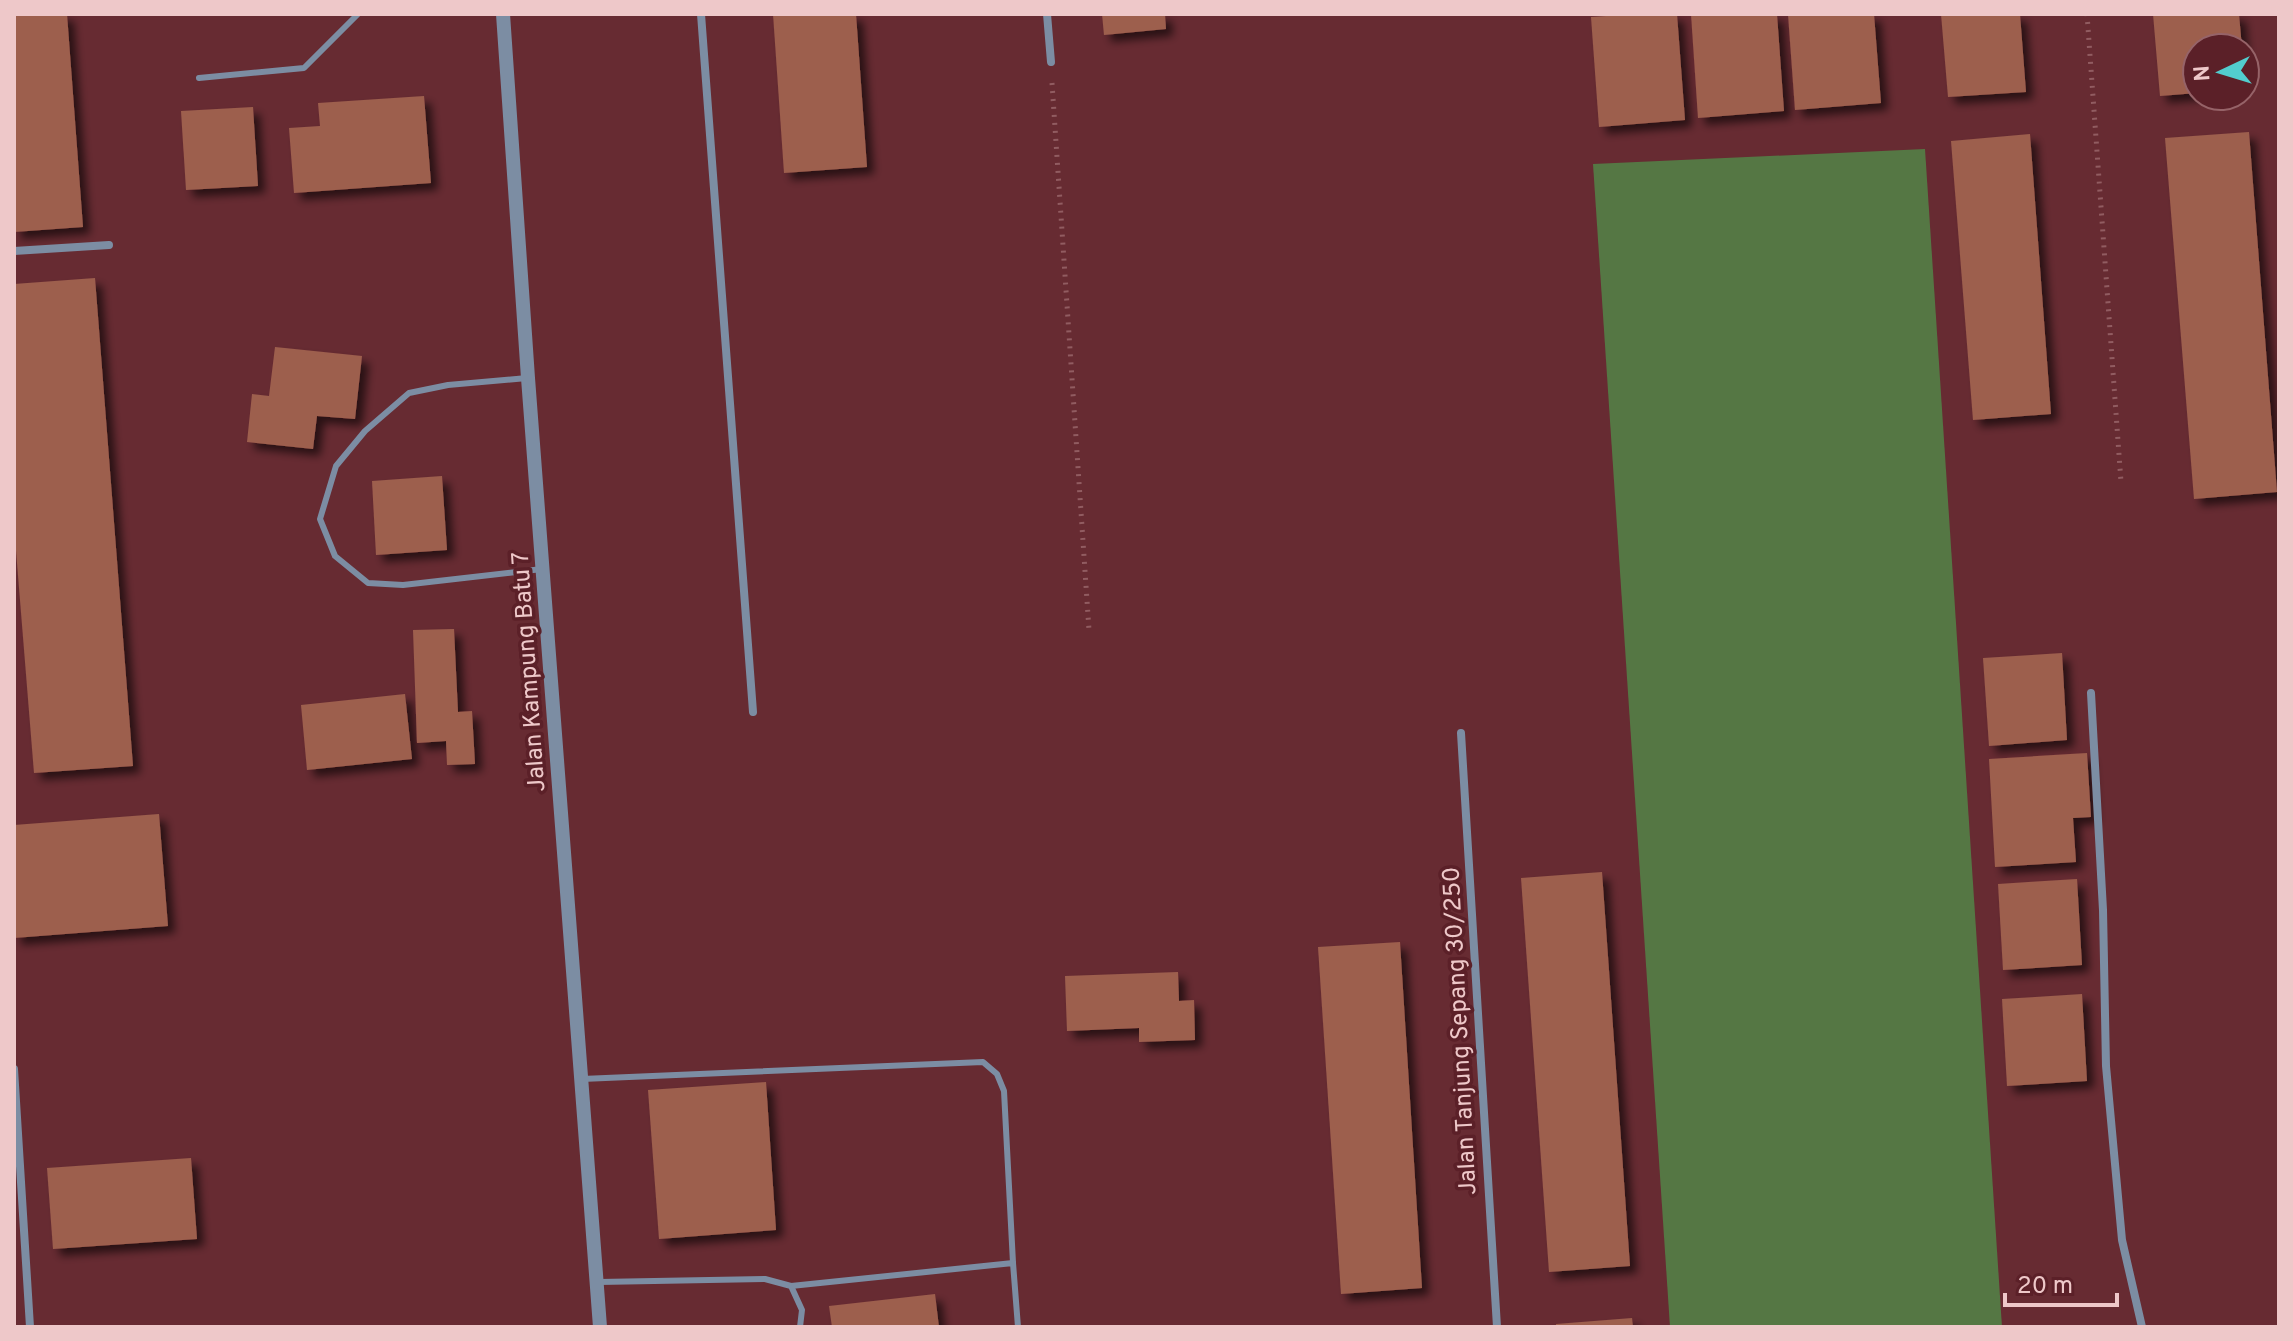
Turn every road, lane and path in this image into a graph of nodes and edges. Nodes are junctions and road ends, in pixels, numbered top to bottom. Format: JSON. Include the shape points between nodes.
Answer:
{"nodes":[{"id":1,"x":358,"y":14,"type":"edge"},
{"id":2,"x":503,"y":14,"type":"edge"},
{"id":3,"x":701,"y":14,"type":"edge"},
{"id":4,"x":1047,"y":14,"type":"edge"},
{"id":5,"x":2087,"y":14,"type":"edge"},
{"id":6,"x":1051,"y":62,"type":"joint"},
{"id":7,"x":199,"y":78,"type":"dead end"},
{"id":8,"x":109,"y":245,"type":"dead end"},
{"id":9,"x":14,"y":251,"type":"edge"},
{"id":10,"x":528,"y":378,"type":"junction"},
{"id":11,"x":2121,"y":482,"type":"dead end"},
{"id":12,"x":542,"y":569,"type":"junction"},
{"id":13,"x":1089,"y":630,"type":"dead end"},
{"id":14,"x":2091,"y":693,"type":"dead end"},
{"id":15,"x":753,"y":712,"type":"dead end"},
{"id":16,"x":1461,"y":733,"type":"dead end"},
{"id":17,"x":14,"y":1069,"type":"edge"},
{"id":18,"x":582,"y":1079,"type":"junction"},
{"id":19,"x":1013,"y":1263,"type":"junction"},
{"id":20,"x":597,"y":1282,"type":"junction"},
{"id":21,"x":791,"y":1286,"type":"junction"},
{"id":22,"x":30,"y":1327,"type":"edge"},
{"id":23,"x":600,"y":1327,"type":"edge"},
{"id":24,"x":800,"y":1327,"type":"edge"},
{"id":25,"x":1018,"y":1327,"type":"edge"},
{"id":26,"x":1497,"y":1327,"type":"edge"},
{"id":27,"x":2142,"y":1327,"type":"edge"}],
"edges":[{"from":1,"to":7,"type":"lane","via":[[304,68]]},
{"from":2,"to":10,"type":"street","name":"Jalan Kampung Batu 7"},
{"from":3,"to":15,"type":"street"},
{"from":4,"to":6,"type":"street"},
{"from":5,"to":11,"type":"path"},
{"from":6,"to":13,"type":"path"},
{"from":8,"to":9,"type":"street"},
{"from":10,"to":12,"type":"street","name":"Jalan Kampung Batu 7"},
{"from":10,"to":12,"type":"lane","via":[[409,393],[365,431],[336,466],[320,519],[335,556],[368,583],[403,585]]},
{"from":12,"to":18,"type":"street","name":"Jalan Kampung Batu 7"},
{"from":14,"to":27,"type":"street","via":[[2106,1066],[2122,1240]]},
{"from":16,"to":26,"type":"street","name":"Jalan Tanjung Sepang 30/250"},
{"from":17,"to":22,"type":"street"},
{"from":18,"to":19,"type":"lane","via":[[983,1062],[997,1074],[1004,1091]]},
{"from":18,"to":20,"type":"street","name":"Jalan Kampung Batu 7"},
{"from":19,"to":21,"type":"lane"},
{"from":19,"to":25,"type":"lane"},
{"from":20,"to":21,"type":"lane","via":[[765,1279]]},
{"from":20,"to":23,"type":"street","name":"Jalan Kampung Batu 7"},
{"from":21,"to":24,"type":"lane","via":[[802,1310]]}]}
